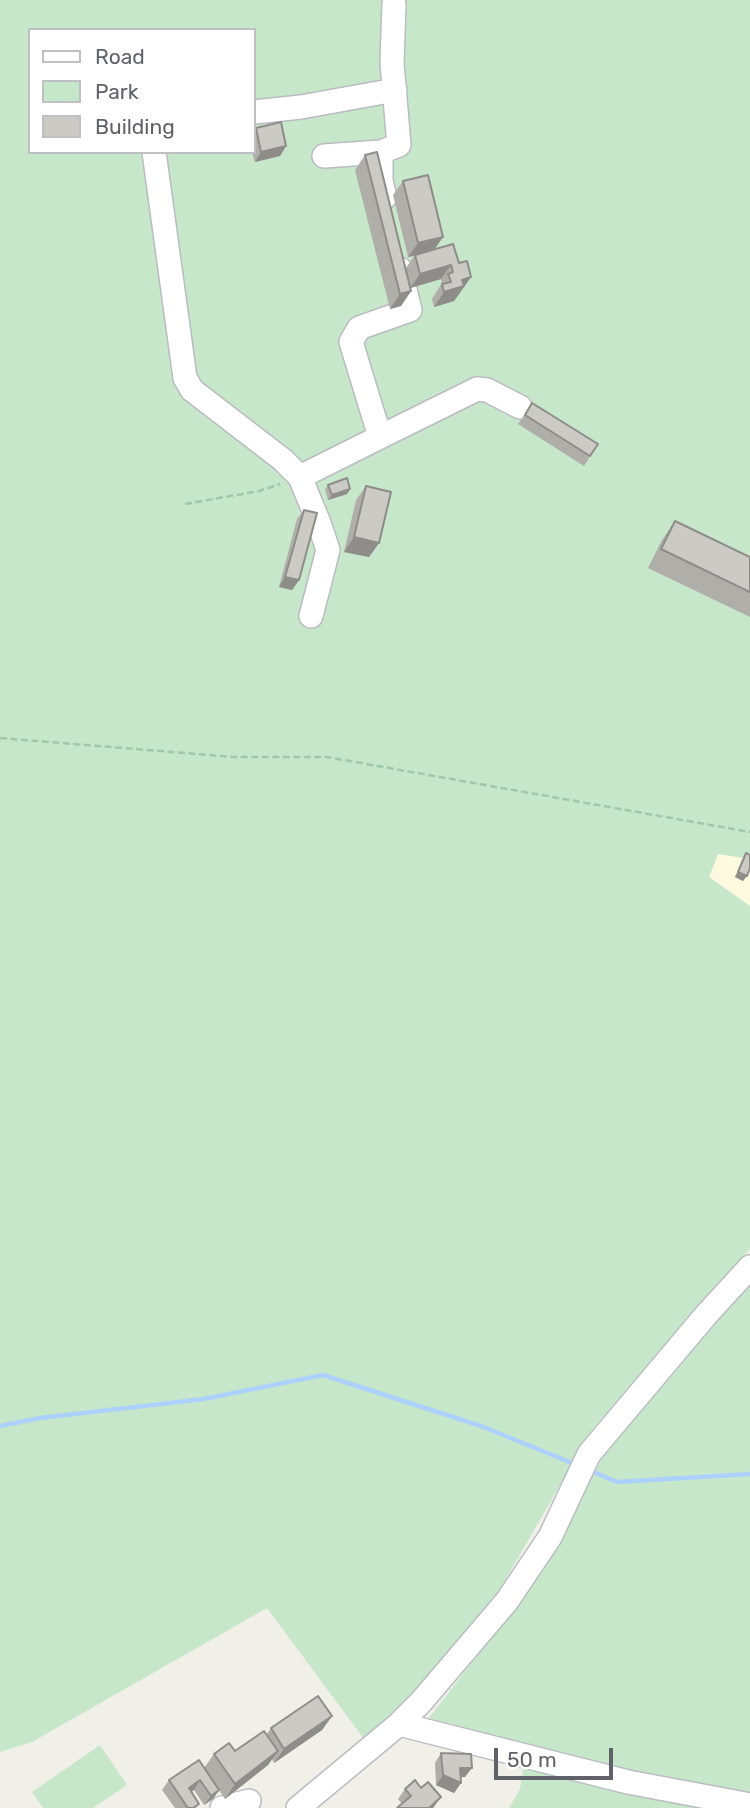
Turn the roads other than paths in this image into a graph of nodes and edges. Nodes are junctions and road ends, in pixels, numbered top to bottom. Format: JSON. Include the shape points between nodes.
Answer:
{"nodes":[{"id":1,"x":394,"y":4,"type":"dead end"},
{"id":2,"x":394,"y":90,"type":"junction"},
{"id":3,"x":256,"y":112,"type":"edge"},
{"id":4,"x":381,"y":152,"type":"junction"},
{"id":5,"x":154,"y":154,"type":"edge"},
{"id":6,"x":324,"y":156,"type":"dead end"},
{"id":7,"x":389,"y":217,"type":"edge"},
{"id":8,"x":397,"y":254,"type":"edge"},
{"id":9,"x":520,"y":407,"type":"dead end"},
{"id":10,"x":380,"y":437,"type":"junction"},
{"id":11,"x":300,"y":477,"type":"junction"},
{"id":12,"x":311,"y":616,"type":"dead end"},
{"id":13,"x":750,"y":1267,"type":"edge"},
{"id":14,"x":399,"y":1724,"type":"junction"},
{"id":15,"x":248,"y":1801,"type":"dead end"},
{"id":16,"x":750,"y":1805,"type":"edge"},
{"id":17,"x":222,"y":1808,"type":"edge"},
{"id":18,"x":298,"y":1808,"type":"edge"}],
"edges":[{"from":1,"to":2,"type":"street"},
{"from":2,"to":3,"type":"street"},
{"from":2,"to":4,"type":"street","via":[[399,145]]},
{"from":4,"to":6,"type":"street"},
{"from":4,"to":7,"type":"street","via":[[381,181]]},
{"from":5,"to":11,"type":"street","via":[[184,378],[192,390]]},
{"from":8,"to":10,"type":"street","via":[[410,310],[359,328],[351,342]]},
{"from":9,"to":10,"type":"street","via":[[477,389]]},
{"from":10,"to":11,"type":"street"},
{"from":11,"to":12,"type":"street","via":[[328,550]]},
{"from":13,"to":14,"type":"street","via":[[589,1454],[550,1537],[507,1601]]},
{"from":14,"to":16,"type":"street","via":[[628,1782]]},
{"from":14,"to":18,"type":"street"},
{"from":15,"to":17,"type":"street"}]}
